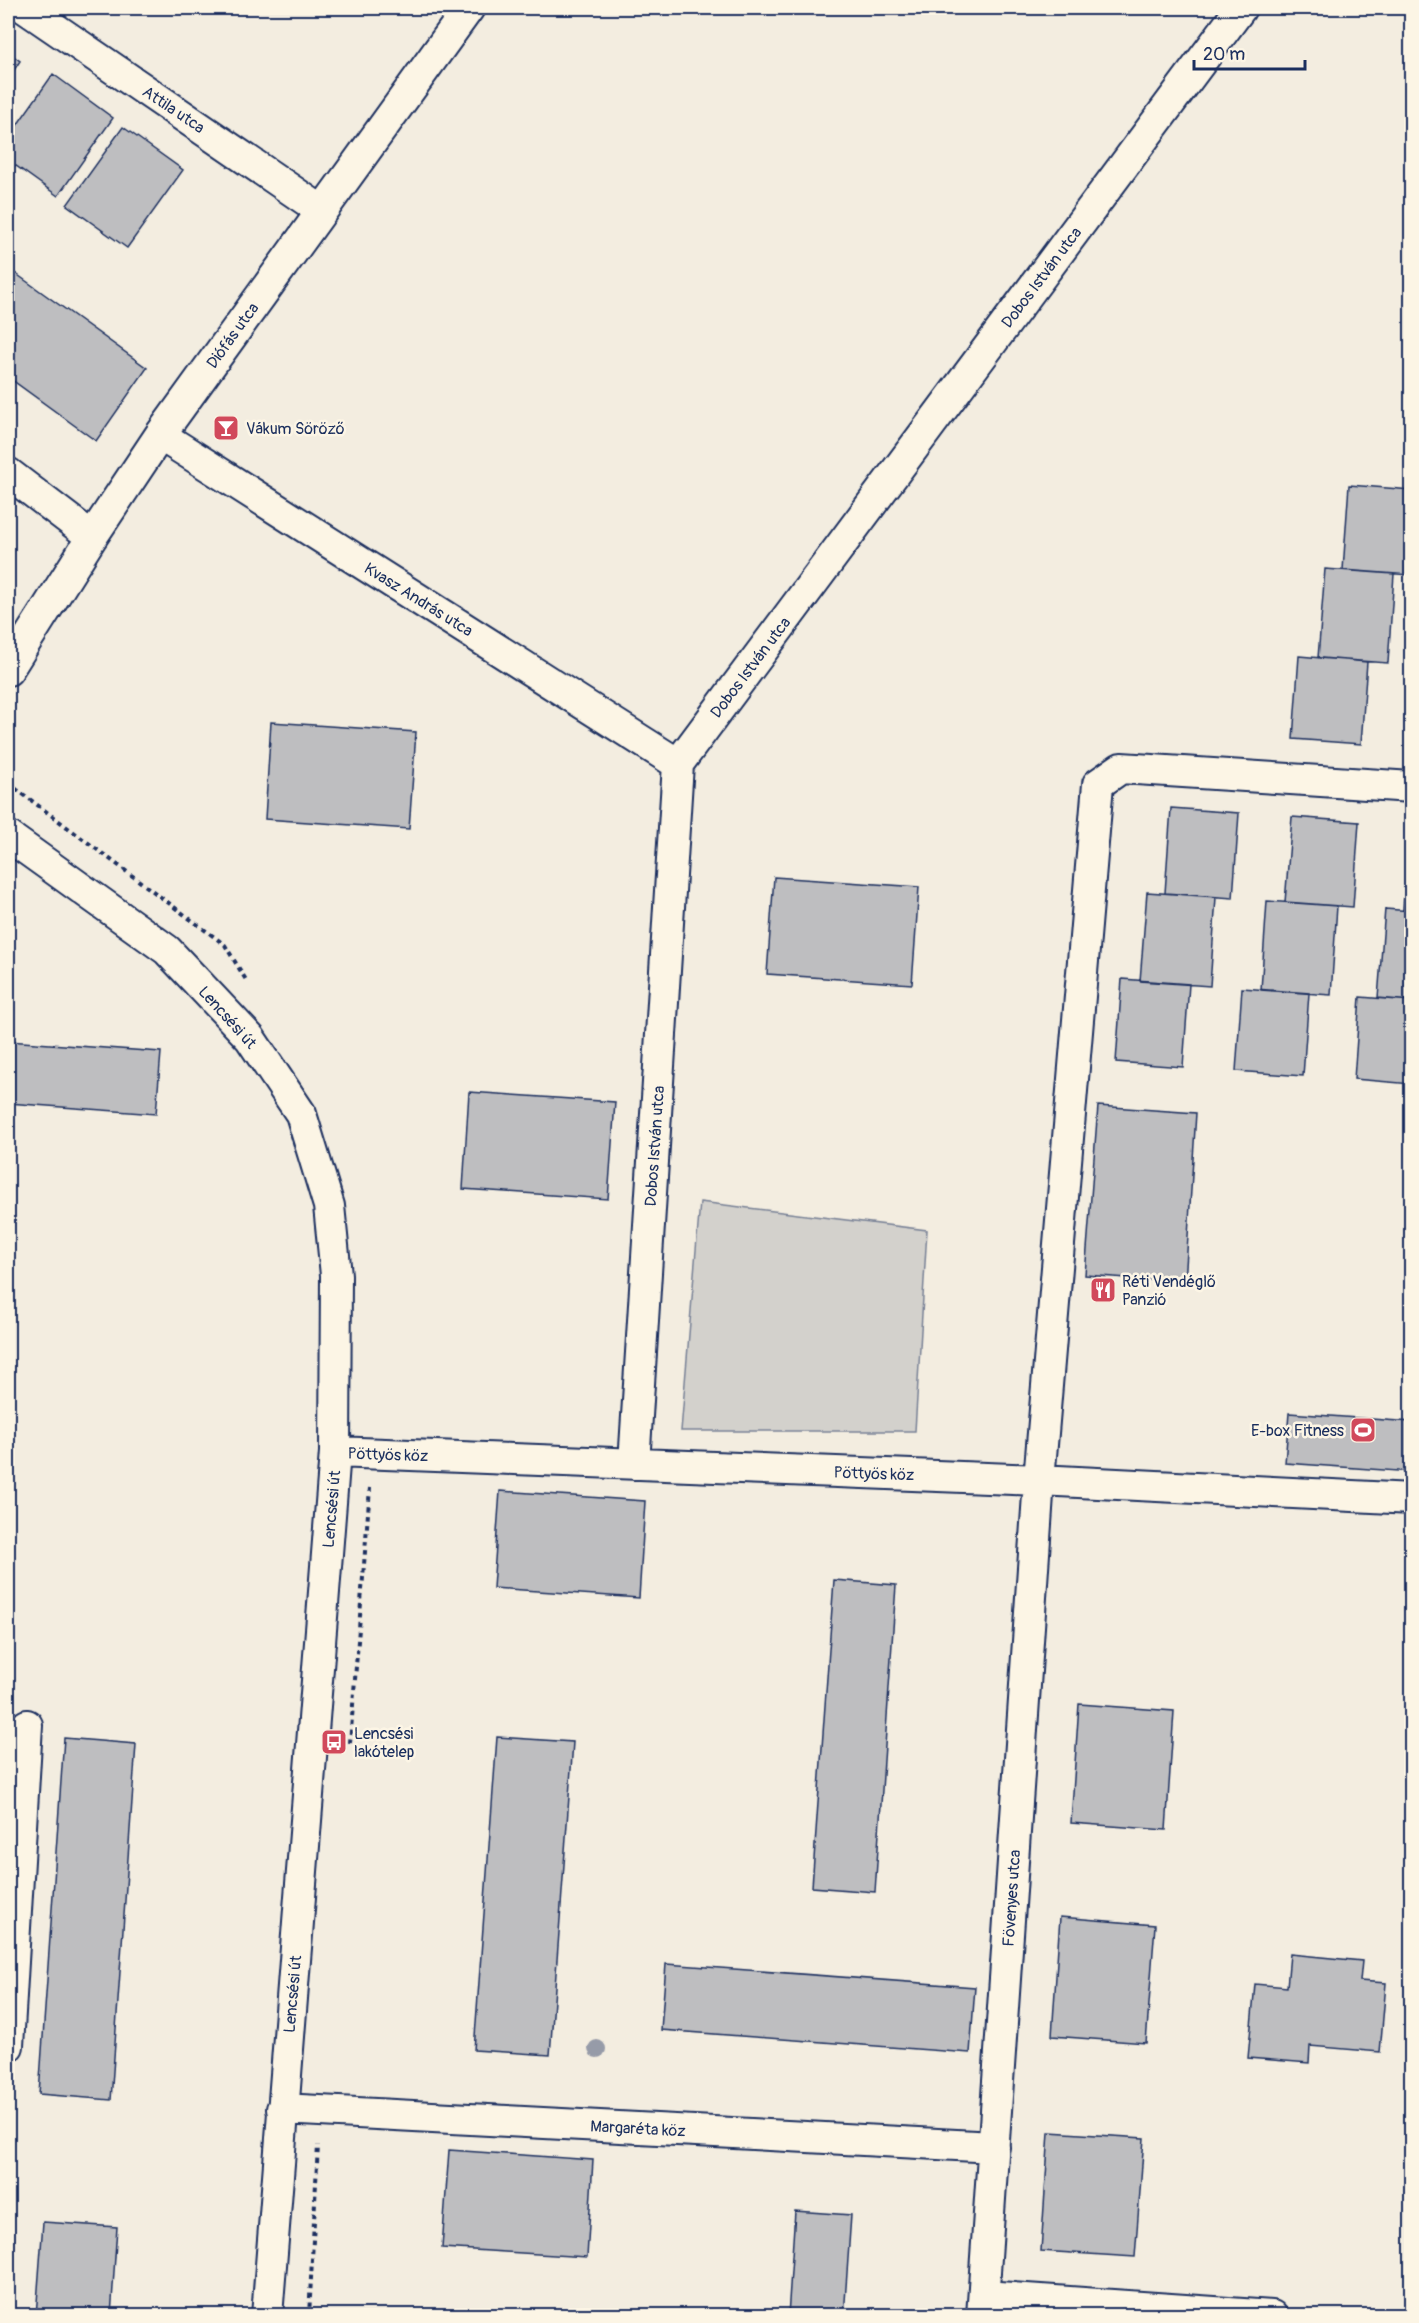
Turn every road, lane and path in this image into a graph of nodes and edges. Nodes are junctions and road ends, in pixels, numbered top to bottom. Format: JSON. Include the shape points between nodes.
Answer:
{"nodes":[{"id":1,"x":26,"y":8,"type":"edge"},
{"id":2,"x":469,"y":8,"type":"edge"},
{"id":3,"x":1241,"y":8,"type":"edge"},
{"id":4,"x":322,"y":211,"type":"junction"},
{"id":5,"x":160,"y":435,"type":"junction"},
{"id":6,"x":8,"y":473,"type":"edge"},
{"id":7,"x":92,"y":537,"type":"junction"},
{"id":8,"x":8,"y":670,"type":"edge"},
{"id":9,"x":678,"y":764,"type":"junction"},
{"id":10,"x":1412,"y":787,"type":"edge"},
{"id":11,"x":8,"y":836,"type":"edge"},
{"id":12,"x":335,"y":1452,"type":"junction"},
{"id":13,"x":634,"y":1464,"type":"junction"},
{"id":14,"x":1039,"y":1480,"type":"junction"},
{"id":15,"x":1412,"y":1499,"type":"edge"},
{"id":16,"x":27,"y":1725,"type":"dead end"},
{"id":17,"x":10,"y":1979,"type":"edge"},
{"id":18,"x":8,"y":2046,"type":"edge"},
{"id":19,"x":282,"y":2109,"type":"junction"},
{"id":20,"x":994,"y":2146,"type":"junction"},
{"id":21,"x":983,"y":2306,"type":"edge"},
{"id":22,"x":267,"y":2316,"type":"edge"},
{"id":23,"x":1272,"y":2316,"type":"edge"}],
"edges":[{"from":1,"to":4,"type":"street","name":"Attila utca"},
{"from":2,"to":4,"type":"street","name":"Diófás utca"},
{"from":3,"to":9,"type":"street","name":"Dobos István utca"},
{"from":4,"to":5,"type":"street","name":"Diófás utca"},
{"from":5,"to":7,"type":"street","name":"Diófás utca"},
{"from":5,"to":9,"type":"street","name":"Kvasz András utca"},
{"from":6,"to":7,"type":"street"},
{"from":7,"to":8,"type":"street","name":"Diófás utca"},
{"from":9,"to":13,"type":"street","name":"Dobos István utca"},
{"from":10,"to":14,"type":"street","name":"Fövenyes utca","via":[[1121,768],[1098,784]]},
{"from":11,"to":12,"type":"street","name":"Lencsési út","via":[[167,950],[250,1038],[302,1114],[329,1206],[336,1275]]},
{"from":12,"to":13,"type":"street","name":"Pöttyös köz"},
{"from":12,"to":19,"type":"street","name":"Lencsési út"},
{"from":13,"to":14,"type":"street","name":"Pöttyös köz"},
{"from":14,"to":15,"type":"street","name":"Pöttyös köz"},
{"from":14,"to":20,"type":"street","name":"Fövenyes utca"},
{"from":16,"to":17,"type":"street"},
{"from":17,"to":18,"type":"street"},
{"from":19,"to":20,"type":"street","name":"Margaréta köz"},
{"from":19,"to":22,"type":"street","name":"Lencsési út"},
{"from":20,"to":21,"type":"street","name":"Fövenyes utca"},
{"from":21,"to":23,"type":"street"}]}
